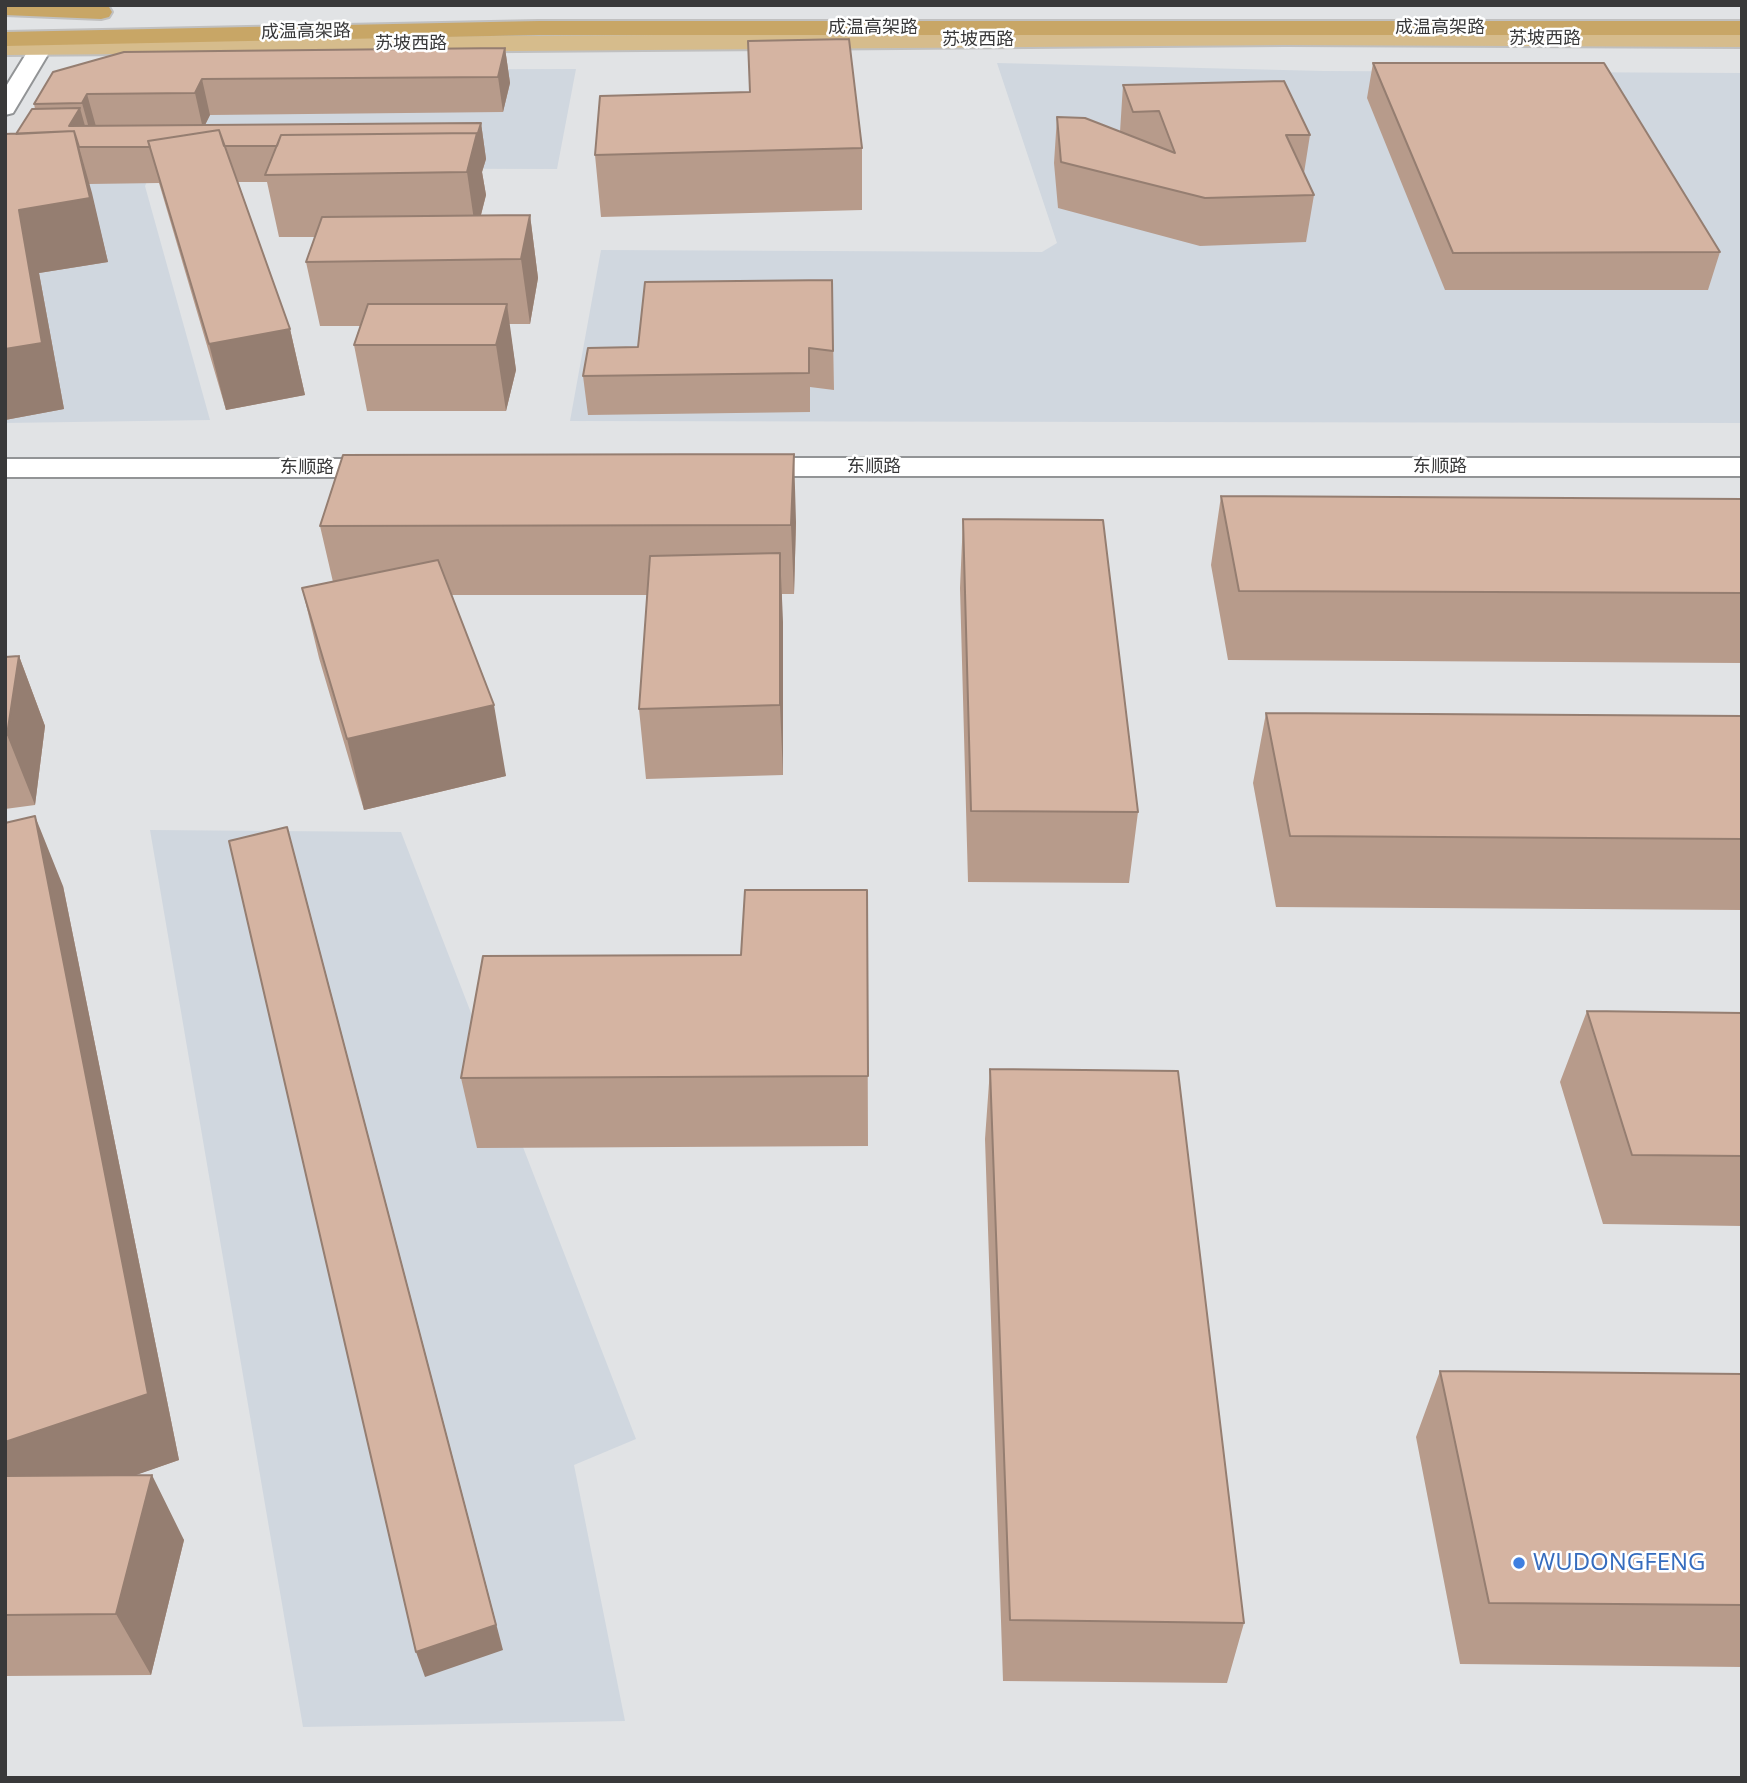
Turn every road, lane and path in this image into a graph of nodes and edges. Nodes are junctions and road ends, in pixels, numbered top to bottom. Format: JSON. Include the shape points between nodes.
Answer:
{"nodes":[{"id":1,"x":47,"y":5,"type":"edge"},
{"id":2,"x":5,"y":7,"type":"edge"},
{"id":3,"x":1742,"y":8,"type":"edge"},
{"id":4,"x":125,"y":12,"type":"dead end"},
{"id":5,"x":259,"y":12,"type":"dead end"},
{"id":6,"x":1742,"y":28,"type":"edge"},
{"id":7,"x":5,"y":39,"type":"edge"},
{"id":8,"x":1742,"y":40,"type":"edge"},
{"id":9,"x":42,"y":46,"type":"junction"},
{"id":10,"x":5,"y":48,"type":"edge"},
{"id":11,"x":5,"y":108,"type":"edge"},
{"id":12,"x":714,"y":467,"type":"edge"},
{"id":13,"x":1742,"y":467,"type":"edge"},
{"id":14,"x":5,"y":468,"type":"edge"},
{"id":15,"x":422,"y":468,"type":"edge"}],
"edges":[{"from":1,"to":2,"type":"main road"},
{"from":2,"to":4,"type":"highway"},
{"from":3,"to":5,"type":"highway","name":"成温高架路"},
{"from":6,"to":7,"type":"highway","name":"成温高架路","via":[[539,28]]},
{"from":8,"to":9,"type":"main road","name":"苏坡西路","via":[[1285,38]]},
{"from":9,"to":10,"type":"main road","name":"苏坡西路"},
{"from":9,"to":11,"type":"street"},
{"from":12,"to":13,"type":"street","name":"东顺路"},
{"from":14,"to":15,"type":"street","name":"东顺路"}]}
